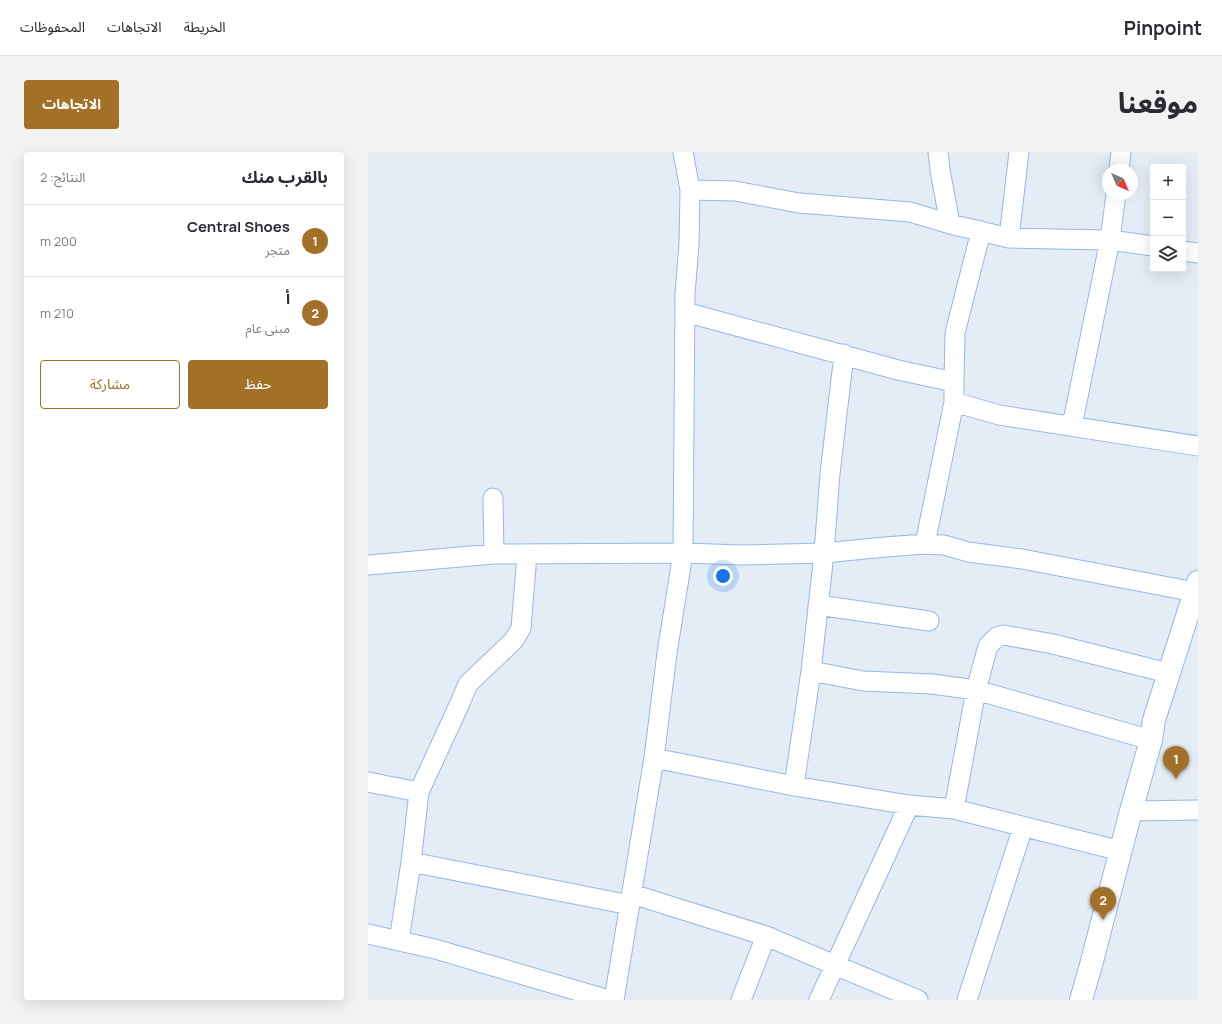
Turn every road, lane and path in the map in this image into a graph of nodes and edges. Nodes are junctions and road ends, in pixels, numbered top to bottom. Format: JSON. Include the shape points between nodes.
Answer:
{"nodes":[{"id":1,"x":683,"y":152,"type":"edge"},
{"id":2,"x":938,"y":152,"type":"edge"},
{"id":3,"x":1019,"y":152,"type":"edge"},
{"id":4,"x":1121,"y":152,"type":"edge"},
{"id":5,"x":1120,"y":164,"type":"edge"},
{"id":6,"x":690,"y":190,"type":"junction"},
{"id":7,"x":1115,"y":200,"type":"edge"},
{"id":8,"x":950,"y":224,"type":"junction"},
{"id":9,"x":981,"y":231,"type":"junction"},
{"id":10,"x":1009,"y":238,"type":"junction"},
{"id":11,"x":1110,"y":240,"type":"junction"},
{"id":12,"x":1150,"y":246,"type":"edge"},
{"id":13,"x":1186,"y":251,"type":"edge"},
{"id":14,"x":1198,"y":253,"type":"edge"},
{"id":15,"x":685,"y":312,"type":"junction"},
{"id":16,"x":844,"y":354,"type":"junction"},
{"id":17,"x":954,"y":382,"type":"junction"},
{"id":18,"x":954,"y":402,"type":"junction"},
{"id":19,"x":1072,"y":426,"type":"junction"},
{"id":20,"x":1198,"y":446,"type":"edge"},
{"id":21,"x":493,"y":498,"type":"dead end"},
{"id":22,"x":925,"y":544,"type":"junction"},
{"id":23,"x":824,"y":553,"type":"junction"},
{"id":24,"x":494,"y":554,"type":"junction"},
{"id":25,"x":683,"y":554,"type":"junction"},
{"id":26,"x":527,"y":555,"type":"junction"},
{"id":27,"x":368,"y":565,"type":"edge"},
{"id":28,"x":1196,"y":587,"type":"edge"},
{"id":29,"x":818,"y":605,"type":"junction"},
{"id":30,"x":929,"y":621,"type":"dead end"},
{"id":31,"x":812,"y":671,"type":"junction"},
{"id":32,"x":1168,"y":673,"type":"junction"},
{"id":33,"x":976,"y":690,"type":"junction"},
{"id":34,"x":1152,"y":740,"type":"junction"},
{"id":35,"x":654,"y":758,"type":"junction"},
{"id":36,"x":368,"y":782,"type":"edge"},
{"id":37,"x":794,"y":786,"type":"junction"},
{"id":38,"x":419,"y":792,"type":"junction"},
{"id":39,"x":909,"y":805,"type":"junction"},
{"id":40,"x":954,"y":809,"type":"junction"},
{"id":41,"x":1198,"y":810,"type":"edge"},
{"id":42,"x":1131,"y":811,"type":"junction"},
{"id":43,"x":1023,"y":827,"type":"junction"},
{"id":44,"x":1121,"y":851,"type":"junction"},
{"id":45,"x":411,"y":862,"type":"junction"},
{"id":46,"x":631,"y":900,"type":"junction"},
{"id":47,"x":368,"y":934,"type":"edge"},
{"id":48,"x":766,"y":936,"type":"junction"},
{"id":49,"x":399,"y":941,"type":"junction"},
{"id":50,"x":835,"y":965,"type":"junction"},
{"id":51,"x":608,"y":1000,"type":"edge"},
{"id":52,"x":614,"y":1000,"type":"edge"},
{"id":53,"x":741,"y":1000,"type":"edge"},
{"id":54,"x":819,"y":1000,"type":"edge"},
{"id":55,"x":918,"y":1000,"type":"edge"},
{"id":56,"x":967,"y":1000,"type":"edge"},
{"id":57,"x":1081,"y":1000,"type":"edge"}],
"edges":[{"from":1,"to":6,"type":"street"},
{"from":2,"to":8,"type":"street"},
{"from":3,"to":10,"type":"street"},
{"from":4,"to":5,"type":"street"},
{"from":6,"to":8,"type":"street","via":[[735,191],[799,203],[910,212]]},
{"from":6,"to":15,"type":"street"},
{"from":7,"to":11,"type":"street"},
{"from":8,"to":9,"type":"street"},
{"from":9,"to":10,"type":"street"},
{"from":9,"to":17,"type":"street","via":[[955,332]]},
{"from":10,"to":11,"type":"street"},
{"from":11,"to":12,"type":"street"},
{"from":11,"to":19,"type":"street"},
{"from":13,"to":14,"type":"street"},
{"from":15,"to":16,"type":"street"},
{"from":15,"to":25,"type":"street"},
{"from":16,"to":17,"type":"street","via":[[898,370]]},
{"from":16,"to":23,"type":"street"},
{"from":17,"to":18,"type":"street"},
{"from":18,"to":19,"type":"street","via":[[999,415]]},
{"from":18,"to":22,"type":"street"},
{"from":19,"to":20,"type":"street"},
{"from":21,"to":24,"type":"street"},
{"from":22,"to":23,"type":"street"},
{"from":22,"to":28,"type":"street"},
{"from":23,"to":25,"type":"street"},
{"from":23,"to":29,"type":"street"},
{"from":24,"to":26,"type":"street"},
{"from":24,"to":27,"type":"street"},
{"from":25,"to":26,"type":"street"},
{"from":25,"to":35,"type":"street"},
{"from":26,"to":38,"type":"street","via":[[521,628],[514,640],[468,684]]},
{"from":28,"to":32,"type":"main road"},
{"from":29,"to":30,"type":"street"},
{"from":29,"to":31,"type":"street"},
{"from":31,"to":33,"type":"street","via":[[863,681],[932,684]]},
{"from":31,"to":37,"type":"street"},
{"from":32,"to":33,"type":"street","via":[[1053,644],[1004,635],[997,637],[988,646]]},
{"from":32,"to":34,"type":"main road","via":[[1154,720]]},
{"from":33,"to":34,"type":"street"},
{"from":33,"to":40,"type":"street"},
{"from":34,"to":42,"type":"main road"},
{"from":35,"to":37,"type":"street"},
{"from":35,"to":46,"type":"street"},
{"from":36,"to":38,"type":"street"},
{"from":37,"to":39,"type":"street"},
{"from":38,"to":45,"type":"street"},
{"from":39,"to":40,"type":"street"},
{"from":39,"to":50,"type":"street"},
{"from":40,"to":43,"type":"street"},
{"from":41,"to":42,"type":"street"},
{"from":42,"to":44,"type":"main road"},
{"from":43,"to":44,"type":"street"},
{"from":43,"to":56,"type":"street"},
{"from":44,"to":57,"type":"main road"},
{"from":45,"to":46,"type":"street"},
{"from":45,"to":49,"type":"street"},
{"from":46,"to":48,"type":"street"},
{"from":46,"to":52,"type":"street"},
{"from":47,"to":49,"type":"street"},
{"from":48,"to":50,"type":"street"},
{"from":48,"to":53,"type":"street"},
{"from":49,"to":51,"type":"street","via":[[435,949]]},
{"from":50,"to":54,"type":"street"},
{"from":50,"to":55,"type":"street"}]}
